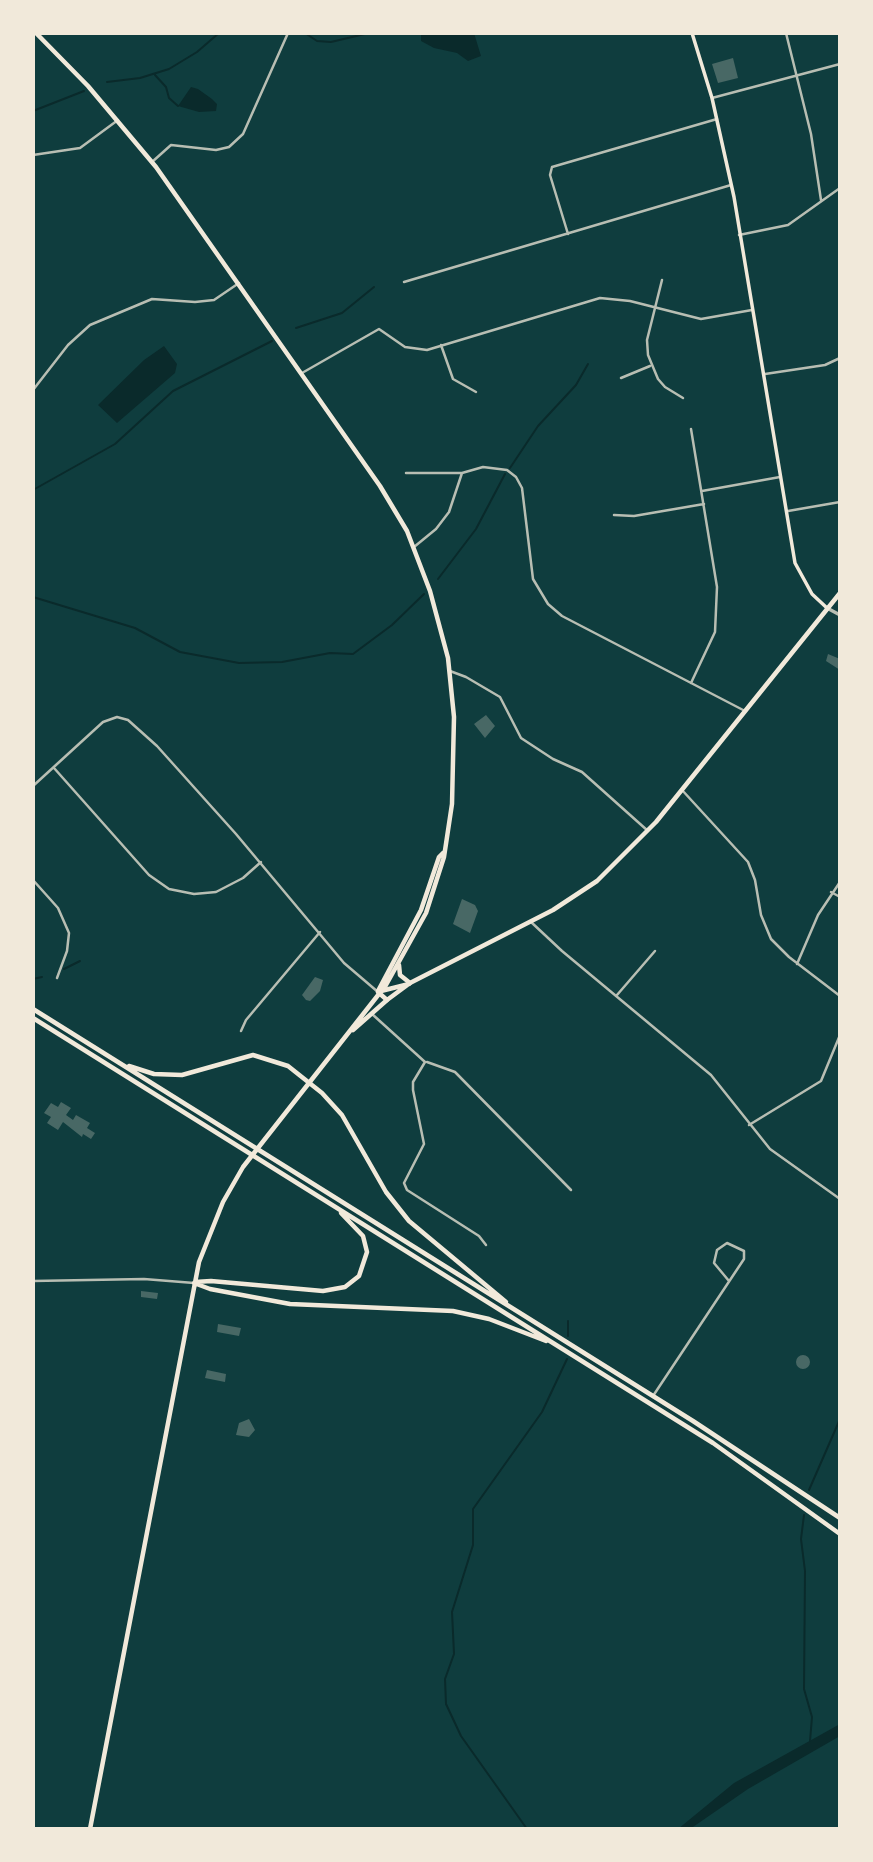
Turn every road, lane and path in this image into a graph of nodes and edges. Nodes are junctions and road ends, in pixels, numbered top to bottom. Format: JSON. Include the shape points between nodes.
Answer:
{"nodes":[{"id":1,"x":36,"y":33,"type":"edge"},
{"id":2,"x":288,"y":33,"type":"edge"},
{"id":3,"x":692,"y":33,"type":"edge"},
{"id":4,"x":786,"y":33,"type":"edge"},
{"id":5,"x":840,"y":64,"type":"edge"},
{"id":6,"x":797,"y":75,"type":"junction"},
{"id":7,"x":712,"y":98,"type":"junction"},
{"id":8,"x":717,"y":119,"type":"junction"},
{"id":9,"x":118,"y":120,"type":"junction"},
{"id":10,"x":33,"y":155,"type":"edge"},
{"id":11,"x":152,"y":162,"type":"junction"},
{"id":12,"x":732,"y":185,"type":"junction"},
{"id":13,"x":840,"y":188,"type":"edge"},
{"id":14,"x":821,"y":200,"type":"junction"},
{"id":15,"x":568,"y":234,"type":"junction"},
{"id":16,"x":739,"y":236,"type":"junction"},
{"id":17,"x":662,"y":280,"type":"dead end"},
{"id":18,"x":404,"y":282,"type":"dead end"},
{"id":19,"x":239,"y":283,"type":"junction"},
{"id":20,"x":655,"y":308,"type":"junction"},
{"id":21,"x":752,"y":310,"type":"junction"},
{"id":22,"x":441,"y":345,"type":"junction"},
{"id":23,"x":840,"y":359,"type":"edge"},
{"id":24,"x":650,"y":366,"type":"junction"},
{"id":25,"x":302,"y":373,"type":"junction"},
{"id":26,"x":762,"y":375,"type":"junction"},
{"id":27,"x":621,"y":377,"type":"dead end"},
{"id":28,"x":33,"y":390,"type":"edge"},
{"id":29,"x":476,"y":392,"type":"dead end"},
{"id":30,"x":683,"y":398,"type":"dead end"},
{"id":31,"x":691,"y":429,"type":"dead end"},
{"id":32,"x":406,"y":473,"type":"dead end"},
{"id":33,"x":462,"y":473,"type":"junction"},
{"id":34,"x":780,"y":477,"type":"junction"},
{"id":35,"x":702,"y":491,"type":"junction"},
{"id":36,"x":840,"y":502,"type":"edge"},
{"id":37,"x":704,"y":504,"type":"junction"},
{"id":38,"x":786,"y":512,"type":"junction"},
{"id":39,"x":614,"y":515,"type":"dead end"},
{"id":40,"x":414,"y":547,"type":"junction"},
{"id":41,"x":840,"y":593,"type":"edge"},
{"id":42,"x":827,"y":608,"type":"junction"},
{"id":43,"x":840,"y":615,"type":"edge"},
{"id":44,"x":449,"y":671,"type":"junction"},
{"id":45,"x":691,"y":683,"type":"junction"},
{"id":46,"x":745,"y":711,"type":"junction"},
{"id":47,"x":54,"y":767,"type":"junction"},
{"id":48,"x":33,"y":786,"type":"edge"},
{"id":49,"x":682,"y":790,"type":"junction"},
{"id":50,"x":648,"y":831,"type":"junction"},
{"id":51,"x":443,"y":853,"type":"junction"},
{"id":52,"x":261,"y":862,"type":"junction"},
{"id":53,"x":33,"y":880,"type":"edge"},
{"id":54,"x":840,"y":882,"type":"edge"},
{"id":55,"x":831,"y":892,"type":"junction"},
{"id":56,"x":840,"y":898,"type":"edge"},
{"id":57,"x":531,"y":922,"type":"junction"},
{"id":58,"x":320,"y":932,"type":"junction"},
{"id":59,"x":656,"y":951,"type":"dead end"},
{"id":60,"x":797,"y":964,"type":"junction"},
{"id":61,"x":399,"y":965,"type":"junction"},
{"id":62,"x":57,"y":978,"type":"dead end"},
{"id":63,"x":410,"y":983,"type":"junction"},
{"id":64,"x":378,"y":992,"type":"junction"},
{"id":65,"x":617,"y":995,"type":"junction"},
{"id":66,"x":840,"y":996,"type":"edge"},
{"id":67,"x":387,"y":1000,"type":"junction"},
{"id":68,"x":33,"y":1009,"type":"edge"},
{"id":69,"x":372,"y":1014,"type":"junction"},
{"id":70,"x":33,"y":1018,"type":"edge"},
{"id":71,"x":241,"y":1031,"type":"dead end"},
{"id":72,"x":840,"y":1035,"type":"edge"},
{"id":73,"x":345,"y":1038,"type":"junction"},
{"id":74,"x":425,"y":1062,"type":"junction"},
{"id":75,"x":121,"y":1064,"type":"junction"},
{"id":76,"x":310,"y":1082,"type":"junction"},
{"id":77,"x":749,"y":1125,"type":"junction"},
{"id":78,"x":571,"y":1190,"type":"dead end"},
{"id":79,"x":840,"y":1199,"type":"edge"},
{"id":80,"x":333,"y":1205,"type":"junction"},
{"id":81,"x":486,"y":1245,"type":"dead end"},
{"id":82,"x":33,"y":1281,"type":"edge"},
{"id":83,"x":729,"y":1281,"type":"junction"},
{"id":84,"x":194,"y":1283,"type":"junction"},
{"id":85,"x":522,"y":1314,"type":"junction"},
{"id":86,"x":561,"y":1348,"type":"junction"},
{"id":87,"x":653,"y":1396,"type":"junction"},
{"id":88,"x":840,"y":1518,"type":"edge"},
{"id":89,"x":840,"y":1534,"type":"edge"},
{"id":90,"x":90,"y":1829,"type":"edge"}],
"edges":[{"from":1,"to":9,"type":"main road"},
{"from":2,"to":11,"type":"street","via":[[243,134],[229,147],[216,150],[172,145]]},
{"from":3,"to":7,"type":"main road"},
{"from":4,"to":6,"type":"street"},
{"from":5,"to":6,"type":"street"},
{"from":6,"to":7,"type":"street"},
{"from":6,"to":14,"type":"street"},
{"from":7,"to":8,"type":"main road"},
{"from":8,"to":12,"type":"main road"},
{"from":8,"to":15,"type":"street","via":[[552,167],[550,175]]},
{"from":9,"to":10,"type":"street","via":[[80,148]]},
{"from":9,"to":11,"type":"main road"},
{"from":11,"to":19,"type":"main road"},
{"from":12,"to":15,"type":"street"},
{"from":12,"to":16,"type":"main road"},
{"from":13,"to":14,"type":"street"},
{"from":14,"to":16,"type":"street","via":[[788,225]]},
{"from":15,"to":18,"type":"street"},
{"from":16,"to":21,"type":"main road"},
{"from":17,"to":20,"type":"street"},
{"from":19,"to":25,"type":"main road"},
{"from":19,"to":28,"type":"street","via":[[214,300],[152,299],[90,325]]},
{"from":20,"to":21,"type":"street","via":[[701,319]]},
{"from":20,"to":22,"type":"street","via":[[600,298]]},
{"from":20,"to":24,"type":"street","via":[[647,340]]},
{"from":21,"to":26,"type":"main road"},
{"from":22,"to":25,"type":"street","via":[[421,350],[405,347],[379,329]]},
{"from":22,"to":29,"type":"street","via":[[453,379]]},
{"from":23,"to":26,"type":"street"},
{"from":24,"to":27,"type":"street"},
{"from":24,"to":30,"type":"street","via":[[665,387]]},
{"from":25,"to":40,"type":"main road","via":[[380,486]]},
{"from":26,"to":34,"type":"main road"},
{"from":31,"to":35,"type":"street"},
{"from":32,"to":33,"type":"street"},
{"from":33,"to":40,"type":"street","via":[[449,512]]},
{"from":33,"to":45,"type":"street","via":[[483,467],[516,477],[524,494],[533,579],[555,611]]},
{"from":34,"to":35,"type":"street"},
{"from":34,"to":38,"type":"main road"},
{"from":35,"to":37,"type":"street"},
{"from":36,"to":38,"type":"street"},
{"from":37,"to":39,"type":"street"},
{"from":37,"to":45,"type":"street","via":[[718,587],[717,616],[711,643]]},
{"from":38,"to":42,"type":"main road","via":[[795,563],[812,594]]},
{"from":40,"to":44,"type":"main road","via":[[439,619]]},
{"from":41,"to":42,"type":"main road"},
{"from":42,"to":43,"type":"street"},
{"from":42,"to":46,"type":"main road"},
{"from":44,"to":50,"type":"street","via":[[500,697],[521,738],[582,772]]},
{"from":44,"to":51,"type":"main road","via":[[454,783]]},
{"from":45,"to":46,"type":"street"},
{"from":46,"to":49,"type":"main road"},
{"from":47,"to":48,"type":"street"},
{"from":47,"to":52,"type":"street","via":[[149,875],[169,889],[216,892]]},
{"from":47,"to":52,"type":"street","via":[[103,722],[117,717],[128,720]]},
{"from":49,"to":50,"type":"main road"},
{"from":49,"to":60,"type":"street","via":[[748,862],[765,929]]},
{"from":50,"to":57,"type":"main road","via":[[584,891]]},
{"from":51,"to":61,"type":"main road","via":[[433,896]]},
{"from":51,"to":64,"type":"main road","via":[[421,910]]},
{"from":52,"to":58,"type":"street"},
{"from":53,"to":62,"type":"street","via":[[58,908],[69,933]]},
{"from":54,"to":55,"type":"street"},
{"from":55,"to":56,"type":"street"},
{"from":55,"to":60,"type":"street"},
{"from":57,"to":63,"type":"main road"},
{"from":57,"to":65,"type":"street"},
{"from":58,"to":64,"type":"street","via":[[349,968]]},
{"from":58,"to":71,"type":"street"},
{"from":59,"to":65,"type":"street"},
{"from":60,"to":66,"type":"street"},
{"from":61,"to":63,"type":"main road","via":[[402,979]]},
{"from":61,"to":64,"type":"main road"},
{"from":63,"to":64,"type":"main road"},
{"from":63,"to":67,"type":"main road"},
{"from":64,"to":67,"type":"main road"},
{"from":64,"to":73,"type":"main road"},
{"from":65,"to":77,"type":"street","via":[[711,1075]]},
{"from":67,"to":69,"type":"main road"},
{"from":68,"to":75,"type":"main road"},
{"from":69,"to":73,"type":"main road"},
{"from":69,"to":74,"type":"street"},
{"from":70,"to":80,"type":"main road"},
{"from":72,"to":77,"type":"street","via":[[821,1081]]},
{"from":73,"to":76,"type":"main road"},
{"from":74,"to":78,"type":"street","via":[[456,1072]]},
{"from":74,"to":81,"type":"street","via":[[413,1082],[424,1144],[405,1187]]},
{"from":75,"to":76,"type":"main road","via":[[154,1074],[182,1075],[253,1055],[277,1060]]},
{"from":75,"to":85,"type":"main road"},
{"from":76,"to":84,"type":"main road","via":[[243,1167],[213,1224]]},
{"from":76,"to":85,"type":"main road","via":[[342,1115],[386,1192],[409,1221]]},
{"from":77,"to":79,"type":"street","via":[[769,1149]]},
{"from":80,"to":84,"type":"main road","via":[[366,1244],[364,1269],[345,1287],[323,1291]]},
{"from":80,"to":86,"type":"main road"},
{"from":82,"to":84,"type":"street"},
{"from":83,"to":83,"type":"street","via":[[745,1255],[726,1243],[714,1262]]},
{"from":83,"to":87,"type":"street"},
{"from":84,"to":86,"type":"main road","via":[[290,1304],[471,1314]]},
{"from":84,"to":90,"type":"main road"},
{"from":85,"to":87,"type":"main road"},
{"from":86,"to":89,"type":"main road","via":[[721,1448]]},
{"from":87,"to":88,"type":"main road"}]}
